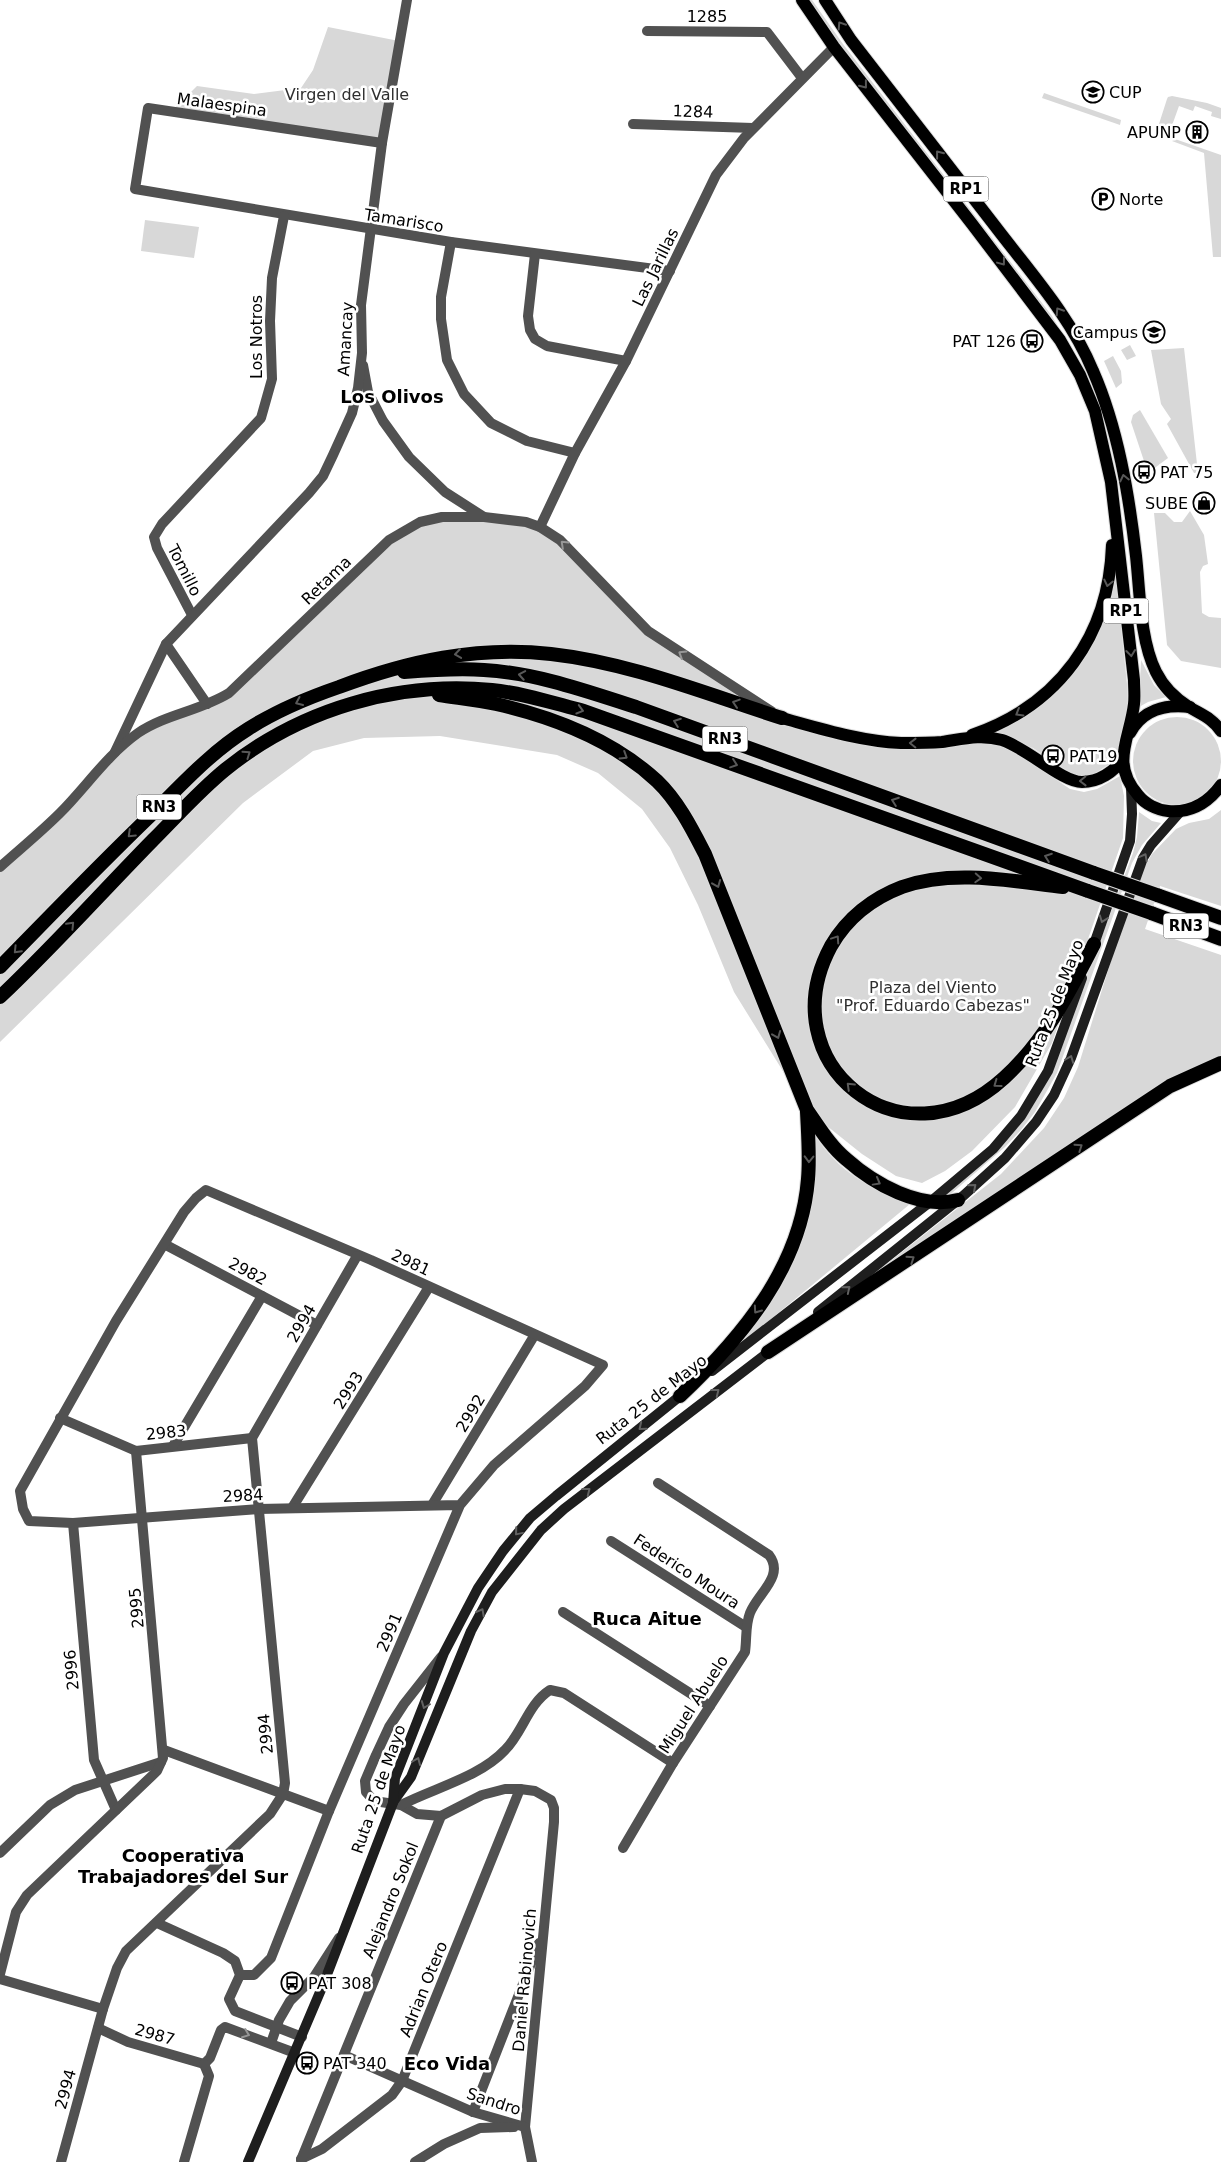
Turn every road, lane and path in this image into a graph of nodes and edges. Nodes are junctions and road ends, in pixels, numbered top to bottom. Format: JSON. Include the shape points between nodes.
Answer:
{"nodes":[{"id":1,"x":407,"y":0,"type":"edge"},
{"id":2,"x":802,"y":0,"type":"edge"},
{"id":3,"x":825,"y":0,"type":"edge"},
{"id":4,"x":647,"y":31,"type":"dead end"},
{"id":5,"x":834,"y":47,"type":"junction"},
{"id":6,"x":802,"y":78,"type":"junction"},
{"id":7,"x":633,"y":124,"type":"dead end"},
{"id":8,"x":753,"y":128,"type":"junction"},
{"id":9,"x":382,"y":143,"type":"junction"},
{"id":10,"x":135,"y":189,"type":"joint"},
{"id":11,"x":284,"y":216,"type":"junction"},
{"id":12,"x":371,"y":230,"type":"junction"},
{"id":13,"x":451,"y":242,"type":"junction"},
{"id":14,"x":535,"y":254,"type":"junction"},
{"id":15,"x":670,"y":270,"type":"junction"},
{"id":16,"x":362,"y":353,"type":"junction"},
{"id":17,"x":626,"y":361,"type":"junction"},
{"id":18,"x":575,"y":453,"type":"junction"},
{"id":19,"x":1111,"y":482,"type":"junction"},
{"id":20,"x":484,"y":517,"type":"junction"},
{"id":21,"x":540,"y":527,"type":"junction"},
{"id":22,"x":154,"y":537,"type":"joint"},
{"id":23,"x":192,"y":615,"type":"junction"},
{"id":24,"x":166,"y":644,"type":"junction"},
{"id":25,"x":344,"y":684,"type":"junction"},
{"id":26,"x":412,"y":691,"type":"junction"},
{"id":27,"x":207,"y":704,"type":"junction"},
{"id":28,"x":1190,"y":707,"type":"junction"},
{"id":29,"x":782,"y":718,"type":"junction"},
{"id":30,"x":1221,"y":731,"type":"edge"},
{"id":31,"x":961,"y":738,"type":"junction"},
{"id":32,"x":1126,"y":740,"type":"junction"},
{"id":33,"x":116,"y":752,"type":"junction"},
{"id":34,"x":1122,"y":758,"type":"junction"},
{"id":35,"x":1221,"y":786,"type":"edge"},
{"id":36,"x":1131,"y":787,"type":"junction"},
{"id":37,"x":1181,"y":812,"type":"junction"},
{"id":38,"x":0,"y":867,"type":"edge"},
{"id":39,"x":1088,"y":890,"type":"junction"},
{"id":40,"x":1221,"y":918,"type":"edge"},
{"id":41,"x":1221,"y":939,"type":"edge"},
{"id":42,"x":1094,"y":944,"type":"junction"},
{"id":43,"x":0,"y":967,"type":"edge"},
{"id":44,"x":0,"y":997,"type":"edge"},
{"id":45,"x":1221,"y":1063,"type":"edge"},
{"id":46,"x":807,"y":1110,"type":"junction"},
{"id":47,"x":958,"y":1200,"type":"junction"},
{"id":48,"x":930,"y":1202,"type":"junction"},
{"id":49,"x":166,"y":1245,"type":"junction"},
{"id":50,"x":357,"y":1256,"type":"junction"},
{"id":51,"x":429,"y":1287,"type":"junction"},
{"id":52,"x":262,"y":1296,"type":"junction"},
{"id":53,"x":317,"y":1325,"type":"junction"},
{"id":54,"x":534,"y":1336,"type":"junction"},
{"id":55,"x":768,"y":1352,"type":"junction"},
{"id":56,"x":603,"y":1365,"type":"joint"},
{"id":57,"x":680,"y":1396,"type":"junction"},
{"id":58,"x":60,"y":1418,"type":"junction"},
{"id":59,"x":252,"y":1438,"type":"junction"},
{"id":60,"x":173,"y":1446,"type":"junction"},
{"id":61,"x":136,"y":1451,"type":"junction"},
{"id":62,"x":658,"y":1483,"type":"dead end"},
{"id":63,"x":460,"y":1505,"type":"junction"},
{"id":64,"x":432,"y":1506,"type":"junction"},
{"id":65,"x":292,"y":1508,"type":"junction"},
{"id":66,"x":258,"y":1509,"type":"junction"},
{"id":67,"x":142,"y":1517,"type":"junction"},
{"id":68,"x":73,"y":1523,"type":"junction"},
{"id":69,"x":611,"y":1541,"type":"dead end"},
{"id":70,"x":563,"y":1612,"type":"dead end"},
{"id":71,"x":746,"y":1627,"type":"junction"},
{"id":72,"x":444,"y":1653,"type":"junction"},
{"id":73,"x":710,"y":1706,"type":"junction"},
{"id":74,"x":164,"y":1750,"type":"junction"},
{"id":75,"x":161,"y":1762,"type":"junction"},
{"id":76,"x":673,"y":1763,"type":"junction"},
{"id":77,"x":103,"y":1780,"type":"junction"},
{"id":78,"x":520,"y":1789,"type":"junction"},
{"id":79,"x":283,"y":1794,"type":"junction"},
{"id":80,"x":397,"y":1804,"type":"junction"},
{"id":81,"x":116,"y":1810,"type":"junction"},
{"id":82,"x":329,"y":1811,"type":"junction"},
{"id":83,"x":440,"y":1816,"type":"junction"},
{"id":84,"x":622,"y":1848,"type":"dead end"},
{"id":85,"x":0,"y":1853,"type":"edge"},
{"id":86,"x":157,"y":1923,"type":"junction"},
{"id":87,"x":344,"y":1931,"type":"junction"},
{"id":88,"x":544,"y":1931,"type":"junction"},
{"id":89,"x":0,"y":1974,"type":"edge"},
{"id":90,"x":240,"y":1975,"type":"junction"},
{"id":91,"x":0,"y":1979,"type":"edge"},
{"id":92,"x":103,"y":2008,"type":"junction"},
{"id":93,"x":277,"y":2027,"type":"junction"},
{"id":94,"x":98,"y":2028,"type":"junction"},
{"id":95,"x":302,"y":2037,"type":"junction"},
{"id":96,"x":271,"y":2043,"type":"junction"},
{"id":97,"x":295,"y":2053,"type":"junction"},
{"id":98,"x":344,"y":2055,"type":"junction"},
{"id":99,"x":204,"y":2064,"type":"junction"},
{"id":100,"x":402,"y":2081,"type":"junction"},
{"id":101,"x":473,"y":2112,"type":"junction"},
{"id":102,"x":526,"y":2127,"type":"junction"},
{"id":103,"x":301,"y":2161,"type":"edge"},
{"id":104,"x":61,"y":2162,"type":"edge"},
{"id":105,"x":184,"y":2162,"type":"edge"},
{"id":106,"x":247,"y":2162,"type":"edge"},
{"id":107,"x":415,"y":2162,"type":"edge"},
{"id":108,"x":532,"y":2162,"type":"edge"}],
"edges":[{"from":1,"to":9,"type":"street","name":"Amancay"},
{"from":2,"to":5,"type":"main road","number":"RP1"},
{"from":28,"to":3,"type":"main road","number":"RP1","one_way":true,"via":[[1160,680],[1150,656],[1130,504],[1106,407],[1086,356],[1051,298],[851,40]]},
{"from":4,"to":6,"type":"street","name":"1285","via":[[767,32]]},
{"from":5,"to":6,"type":"street","name":"Las Jarillas"},
{"from":5,"to":19,"type":"main road","number":"RP1","one_way":true,"via":[[1060,340],[1092,403]]},
{"from":6,"to":8,"type":"street","name":"Las Jarillas"},
{"from":7,"to":8,"type":"street","name":"1284"},
{"from":8,"to":15,"type":"street","name":"Las Jarillas","via":[[716,175]]},
{"from":9,"to":10,"type":"street","name":"Malaespina","via":[[148,108]]},
{"from":9,"to":12,"type":"street","name":"Amancay"},
{"from":10,"to":11,"type":"street","name":"Tamarisco"},
{"from":11,"to":12,"type":"street","name":"Tamarisco"},
{"from":11,"to":22,"type":"street","name":"Los Notros","via":[[272,278],[272,379],[261,418],[162,524]]},
{"from":12,"to":13,"type":"street","name":"Tamarisco"},
{"from":12,"to":16,"type":"street","name":"Amancay","via":[[361,305]]},
{"from":13,"to":14,"type":"street","name":"Tamarisco"},
{"from":13,"to":18,"type":"street","via":[[441,297],[441,319],[447,360],[464,394],[491,422],[509,432],[527,441]]},
{"from":14,"to":15,"type":"street","name":"Tamarisco"},
{"from":14,"to":17,"type":"street","via":[[528,316],[535,339],[547,346]]},
{"from":15,"to":17,"type":"street","name":"Las Jarillas"},
{"from":16,"to":20,"type":"street","via":[[368,392],[409,457],[445,492]]},
{"from":16,"to":23,"type":"street","name":"Amancay","via":[[352,413],[323,476]]},
{"from":17,"to":18,"type":"street","name":"Las Jarillas"},
{"from":18,"to":21,"type":"street","name":"Las Jarillas"},
{"from":19,"to":31,"type":"main road","one_way":true,"via":[[1110,577],[1097,623],[1087,643],[1070,669],[1042,697],[1002,722]]},
{"from":19,"to":32,"type":"main road","number":"RP1","one_way":true,"via":[[1134,680],[1134,704]]},
{"from":20,"to":21,"type":"street","name":"Retama"},
{"from":20,"to":27,"type":"street","name":"Retama","via":[[442,517],[420,522],[389,540],[229,693]]},
{"from":29,"to":21,"type":"street","name":"Retama","one_way":true,"via":[[648,631],[560,540]]},
{"from":22,"to":23,"type":"street","name":"Tomillo","via":[[156,548]]},
{"from":23,"to":24,"type":"street","name":"Amancay"},
{"from":24,"to":27,"type":"street"},
{"from":24,"to":33,"type":"street","name":"Amancay"},
{"from":29,"to":25,"type":"highway","one_way":true,"via":[[636,670],[524,652],[464,653],[435,658]]},
{"from":40,"to":25,"type":"highway","number":"RN3","one_way":true,"bridge":true,"via":[[636,707],[557,682],[502,672],[441,670],[403,672]]},
{"from":25,"to":43,"type":"highway","number":"RN3","one_way":true,"via":[[278,712],[221,749],[117,848]]},
{"from":26,"to":39,"type":"highway","number":"RN3","one_way":true,"via":[[448,688],[493,690],[584,711]]},
{"from":44,"to":26,"type":"highway","number":"RN3","one_way":true,"via":[[190,802],[227,769],[264,743],[307,720],[353,703]]},
{"from":26,"to":46,"type":"highway","one_way":true,"via":[[496,704],[577,730],[609,746],[658,782],[689,823],[706,854]]},
{"from":27,"to":33,"type":"street","name":"Retama","via":[[160,720]]},
{"from":28,"to":30,"type":"main road","number":"RP1","via":[[1213,720]]},
{"from":28,"to":32,"type":"main road","number":"RP1","via":[[1174,705],[1159,708],[1139,721]]},
{"from":31,"to":29,"type":"main road","one_way":true,"via":[[922,743],[876,741]]},
{"from":34,"to":31,"type":"main road","one_way":true,"via":[[1110,773],[1078,782],[1009,742],[986,737]]},
{"from":32,"to":34,"type":"main road","number":"RP1"},
{"from":33,"to":38,"type":"street","via":[[60,813]]},
{"from":34,"to":36,"type":"main road","number":"RP1"},
{"from":35,"to":37,"type":"main road","name":"Ruta 25 de Mayo","via":[[1210,799]]},
{"from":36,"to":37,"type":"main road","number":"RP1","via":[[1152,806]]},
{"from":36,"to":42,"type":"main road","name":"Ruta 25 de Mayo","one_way":true,"via":[[1130,841]]},
{"from":47,"to":37,"type":"main road","name":"Ruta 25 de Mayo","one_way":true,"via":[[1025,1138],[1054,1095],[1071,1058],[1137,871],[1151,845]]},
{"from":39,"to":41,"type":"highway","number":"RN3","bridge":true},
{"from":42,"to":39,"type":"highway","one_way":true,"via":[[1062,1006],[1030,1052],[1003,1079],[978,1098],[955,1109],[934,1114],[910,1114],[871,1102],[852,1090],[833,1068],[823,1047],[816,1022],[814,990],[822,962],[853,916],[875,899],[929,880],[962,877]]},
{"from":42,"to":48,"type":"main road","name":"Ruta 25 de Mayo","via":[[1055,1054],[1031,1100],[993,1149]]},
{"from":55,"to":45,"type":"highway","one_way":true,"via":[[1170,1086]]},
{"from":46,"to":48,"type":"highway","one_way":true,"via":[[844,1158],[865,1174],[885,1186]]},
{"from":46,"to":57,"type":"highway","one_way":true,"via":[[807,1188],[798,1231],[787,1258],[774,1285],[739,1335]]},
{"from":47,"to":48,"type":"highway"},
{"from":55,"to":47,"type":"main road","name":"Ruta 25 de Mayo","one_way":true},
{"from":48,"to":57,"type":"main road","name":"Ruta 25 de Mayo"},
{"from":49,"to":50,"type":"street","name":"2981","via":[[184,1212],[206,1190]]},
{"from":49,"to":52,"type":"street","name":"2982"},
{"from":49,"to":58,"type":"street","via":[[116,1321]]},
{"from":50,"to":51,"type":"street","name":"2981"},
{"from":50,"to":53,"type":"street","name":"2994"},
{"from":51,"to":54,"type":"street","name":"2981"},
{"from":51,"to":65,"type":"street","name":"2993"},
{"from":52,"to":53,"type":"street","name":"2982"},
{"from":52,"to":60,"type":"street"},
{"from":53,"to":59,"type":"street","name":"2994"},
{"from":54,"to":56,"type":"street","name":"2981"},
{"from":54,"to":64,"type":"street","name":"2992"},
{"from":80,"to":55,"type":"main road","name":"Ruta 25 de Mayo","one_way":true,"via":[[471,1631],[492,1592],[524,1549],[564,1509]]},
{"from":56,"to":63,"type":"street","name":"2991","via":[[585,1386],[494,1465]]},
{"from":57,"to":72,"type":"main road","name":"Ruta 25 de Mayo","one_way":true,"via":[[530,1518],[478,1588]]},
{"from":58,"to":61,"type":"street","name":"2983"},
{"from":58,"to":68,"type":"street","name":"2984","via":[[20,1490],[29,1521]]},
{"from":59,"to":60,"type":"street","name":"2983"},
{"from":59,"to":66,"type":"street","name":"2994"},
{"from":60,"to":61,"type":"street","name":"2983"},
{"from":61,"to":67,"type":"street","name":"2995"},
{"from":62,"to":71,"type":"street","name":"Miguel Abuelo","via":[[769,1555],[775,1563],[775,1573],[751,1611]]},
{"from":63,"to":64,"type":"street","name":"2984"},
{"from":63,"to":82,"type":"street","name":"2991"},
{"from":64,"to":65,"type":"street","name":"2984"},
{"from":65,"to":66,"type":"street","name":"2984"},
{"from":66,"to":67,"type":"street","name":"2984"},
{"from":66,"to":79,"type":"street","name":"2994","via":[[285,1783]]},
{"from":67,"to":68,"type":"street","name":"2984"},
{"from":67,"to":74,"type":"street","name":"2995"},
{"from":68,"to":77,"type":"street","name":"2996","via":[[94,1760]]},
{"from":69,"to":71,"type":"street","name":"Federico Moura"},
{"from":70,"to":73,"type":"street"},
{"from":71,"to":73,"type":"street","name":"Miguel Abuelo","via":[[745,1652]]},
{"from":72,"to":80,"type":"main road","name":"Ruta 25 de Mayo","one_way":true,"via":[[395,1778]]},
{"from":72,"to":80,"type":"street","via":[[389,1727],[365,1781],[366,1792],[374,1801]]},
{"from":73,"to":76,"type":"street","name":"Miguel Abuelo"},
{"from":74,"to":75,"type":"street","name":"2995"},
{"from":74,"to":79,"type":"street"},
{"from":75,"to":77,"type":"street"},
{"from":75,"to":81,"type":"street","name":"2995","via":[[157,1771]]},
{"from":76,"to":80,"type":"street","via":[[564,1693],[550,1690],[539,1697],[507,1749],[495,1760],[445,1786]]},
{"from":76,"to":84,"type":"street","name":"Miguel Abuelo"},
{"from":77,"to":81,"type":"street","name":"2996"},
{"from":77,"to":85,"type":"street","via":[[75,1790],[50,1805]]},
{"from":78,"to":83,"type":"street","via":[[482,1795]]},
{"from":78,"to":88,"type":"street","name":"Daniel Rabinovich","via":[[535,1791],[551,1800],[554,1808]]},
{"from":78,"to":100,"type":"street","name":"Adrian Otero"},
{"from":79,"to":82,"type":"street"},
{"from":79,"to":86,"type":"street","name":"2994","via":[[270,1814]]},
{"from":80,"to":83,"type":"street","via":[[417,1814]]},
{"from":80,"to":87,"type":"main road","name":"Ruta 25 de Mayo"},
{"from":81,"to":89,"type":"street","name":"2995","via":[[27,1895],[16,1912]]},
{"from":82,"to":90,"type":"street","name":"2991","via":[[271,1958],[254,1975]]},
{"from":83,"to":98,"type":"street","name":"Alejandro Sokol"},
{"from":86,"to":90,"type":"street","via":[[229,1957],[235,1961]]},
{"from":86,"to":92,"type":"street","name":"2994","via":[[126,1952]]},
{"from":87,"to":93,"type":"street","via":[[314,1977],[290,2001]]},
{"from":87,"to":95,"type":"main road","name":"Ruta 25 de Mayo"},
{"from":88,"to":101,"type":"street"},
{"from":88,"to":102,"type":"street","name":"Daniel Rabinovich"},
{"from":90,"to":93,"type":"street","via":[[229,2000],[235,2011]]},
{"from":91,"to":92,"type":"street"},
{"from":92,"to":94,"type":"street","name":"2994"},
{"from":93,"to":95,"type":"street"},
{"from":93,"to":96,"type":"street"},
{"from":94,"to":99,"type":"street","name":"2987","via":[[128,2042]]},
{"from":94,"to":104,"type":"street","name":"2994"},
{"from":95,"to":97,"type":"main road","name":"Ruta 25 de Mayo"},
{"from":96,"to":97,"type":"street"},
{"from":99,"to":96,"type":"street","one_way":true,"via":[[225,2027]]},
{"from":97,"to":106,"type":"main road","name":"Ruta 25 de Mayo"},
{"from":98,"to":100,"type":"street","name":"Sandro"},
{"from":98,"to":103,"type":"street","name":"Alejandro Sokol"},
{"from":99,"to":105,"type":"street","via":[[209,2076]]},
{"from":100,"to":101,"type":"street","name":"Sandro"},
{"from":100,"to":103,"type":"street","name":"Adrian Otero","via":[[392,2095],[322,2149]]},
{"from":101,"to":102,"type":"street","name":"Sandro"},
{"from":102,"to":107,"type":"street","via":[[480,2128],[444,2144]]},
{"from":102,"to":108,"type":"street","name":"Daniel Rabinovich"}]}
